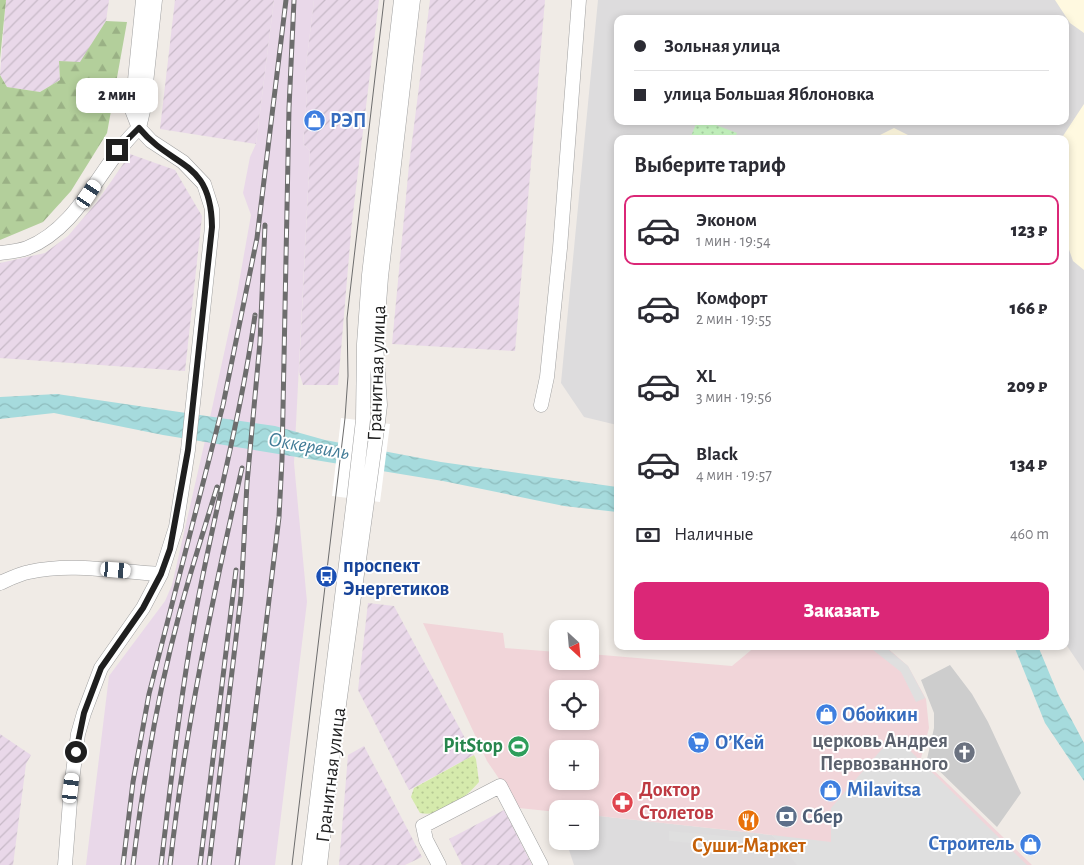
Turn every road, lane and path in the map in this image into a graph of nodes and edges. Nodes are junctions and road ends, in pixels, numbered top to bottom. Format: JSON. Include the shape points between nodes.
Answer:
{"nodes":[{"id":1,"x":143,"y":0,"type":"edge"},
{"id":2,"x":155,"y":0,"type":"edge"},
{"id":3,"x":401,"y":0,"type":"edge"},
{"id":4,"x":413,"y":0,"type":"edge"},
{"id":5,"x":579,"y":0,"type":"edge"},
{"id":6,"x":139,"y":128,"type":"junction"},
{"id":7,"x":0,"y":253,"type":"edge"},
{"id":8,"x":541,"y":405,"type":"dead end"},
{"id":9,"x":161,"y":574,"type":"junction"},
{"id":10,"x":0,"y":583,"type":"edge"},
{"id":11,"x":65,"y":865,"type":"edge"},
{"id":12,"x":308,"y":865,"type":"edge"},
{"id":13,"x":320,"y":865,"type":"edge"},
{"id":14,"x":440,"y":865,"type":"edge"},
{"id":15,"x":541,"y":865,"type":"edge"}],
"edges":[{"from":1,"to":6,"type":"street","via":[[132,110]]},
{"from":2,"to":6,"type":"street"},
{"from":3,"to":12,"type":"street","name":"Гранитная улица","via":[[369,276],[363,420]]},
{"from":4,"to":13,"type":"street","name":"Гранитная улица","via":[[381,277],[376,344],[380,404]]},
{"from":5,"to":8,"type":"street","via":[[559,257],[547,377]]},
{"from":6,"to":7,"type":"street","via":[[117,150],[89,194],[68,217],[26,248]]},
{"from":6,"to":9,"type":"street","via":[[151,141],[195,172],[204,184],[212,209],[188,450],[176,527]]},
{"from":9,"to":10,"type":"street","via":[[80,567],[52,568],[27,572]]},
{"from":9,"to":11,"type":"street","via":[[143,608],[101,668],[84,713],[78,734]]},
{"from":14,"to":15,"type":"street","via":[[424,833],[500,786]]}]}
